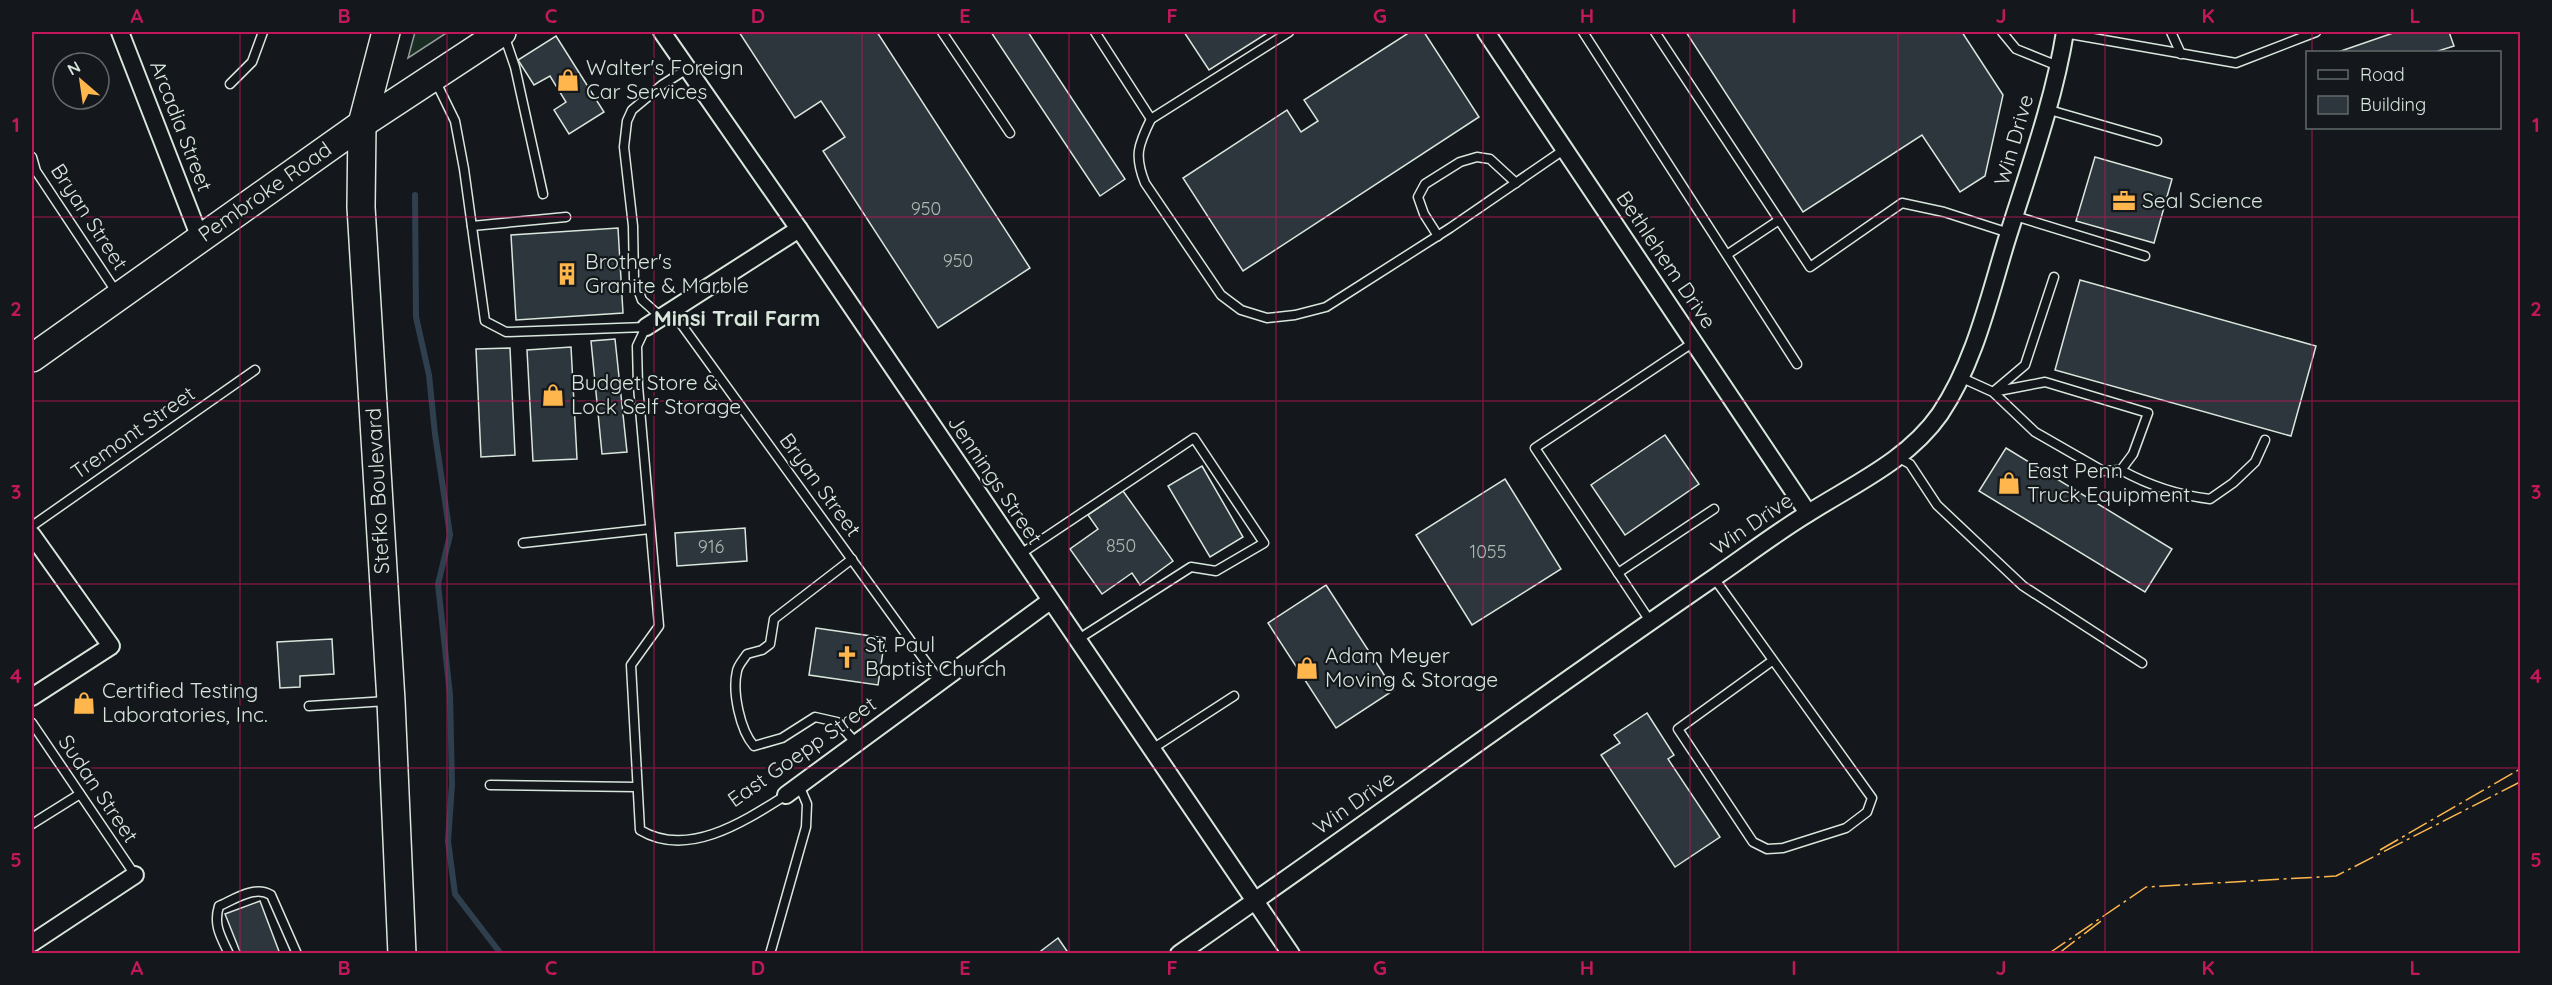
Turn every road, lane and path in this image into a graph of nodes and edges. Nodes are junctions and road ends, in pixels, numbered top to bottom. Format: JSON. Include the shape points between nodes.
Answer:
{"nodes":[{"id":1,"x":120,"y":32,"type":"edge"},
{"id":2,"x":263,"y":32,"type":"edge"},
{"id":3,"x":386,"y":32,"type":"edge"},
{"id":4,"x":503,"y":32,"type":"edge"},
{"id":5,"x":662,"y":32,"type":"edge"},
{"id":6,"x":942,"y":32,"type":"edge"},
{"id":7,"x":1095,"y":32,"type":"edge"},
{"id":8,"x":1289,"y":32,"type":"edge"},
{"id":9,"x":1486,"y":32,"type":"edge"},
{"id":10,"x":1583,"y":32,"type":"edge"},
{"id":11,"x":1655,"y":32,"type":"edge"},
{"id":12,"x":2002,"y":32,"type":"edge"},
{"id":13,"x":2065,"y":32,"type":"edge"},
{"id":14,"x":2171,"y":32,"type":"edge"},
{"id":15,"x":2316,"y":32,"type":"edge"},
{"id":16,"x":2181,"y":54,"type":"junction"},
{"id":17,"x":2058,"y":66,"type":"junction"},
{"id":18,"x":687,"y":69,"type":"junction"},
{"id":19,"x":434,"y":76,"type":"junction"},
{"id":20,"x":230,"y":84,"type":"dead end"},
{"id":21,"x":2046,"y":109,"type":"junction"},
{"id":22,"x":1151,"y":119,"type":"junction"},
{"id":23,"x":362,"y":124,"type":"junction"},
{"id":24,"x":1010,"y":133,"type":"dead end"},
{"id":25,"x":2157,"y":141,"type":"dead end"},
{"id":26,"x":1565,"y":149,"type":"junction"},
{"id":27,"x":32,"y":157,"type":"edge"},
{"id":28,"x":34,"y":172,"type":"edge"},
{"id":29,"x":1516,"y":183,"type":"junction"},
{"id":30,"x":543,"y":194,"type":"dead end"},
{"id":31,"x":2014,"y":216,"type":"junction"},
{"id":32,"x":566,"y":217,"type":"dead end"},
{"id":33,"x":1779,"y":220,"type":"junction"},
{"id":34,"x":472,"y":226,"type":"junction"},
{"id":35,"x":799,"y":229,"type":"junction"},
{"id":36,"x":2009,"y":233,"type":"junction"},
{"id":37,"x":1438,"y":236,"type":"junction"},
{"id":38,"x":200,"y":238,"type":"junction"},
{"id":39,"x":1728,"y":254,"type":"junction"},
{"id":40,"x":2145,"y":256,"type":"dead end"},
{"id":41,"x":2054,"y":277,"type":"dead end"},
{"id":42,"x":119,"y":295,"type":"junction"},
{"id":43,"x":666,"y":314,"type":"junction"},
{"id":44,"x":646,"y":327,"type":"junction"},
{"id":45,"x":1694,"y":342,"type":"junction"},
{"id":46,"x":32,"y":358,"type":"edge"},
{"id":47,"x":1797,"y":364,"type":"dead end"},
{"id":48,"x":255,"y":370,"type":"dead end"},
{"id":49,"x":1960,"y":377,"type":"junction"},
{"id":50,"x":1993,"y":392,"type":"junction"},
{"id":51,"x":2265,"y":440,"type":"dead end"},
{"id":52,"x":1899,"y":458,"type":"junction"},
{"id":53,"x":2121,"y":470,"type":"junction"},
{"id":54,"x":1714,"y":509,"type":"dead end"},
{"id":55,"x":1808,"y":513,"type":"junction"},
{"id":56,"x":32,"y":526,"type":"edge"},
{"id":57,"x":650,"y":530,"type":"junction"},
{"id":58,"x":32,"y":535,"type":"edge"},
{"id":59,"x":523,"y":543,"type":"dead end"},
{"id":60,"x":1019,"y":555,"type":"junction"},
{"id":61,"x":852,"y":559,"type":"junction"},
{"id":62,"x":1618,"y":573,"type":"junction"},
{"id":63,"x":1714,"y":578,"type":"junction"},
{"id":64,"x":1050,"y":601,"type":"junction"},
{"id":65,"x":1650,"y":621,"type":"junction"},
{"id":66,"x":1077,"y":640,"type":"junction"},
{"id":67,"x":1772,"y":661,"type":"junction"},
{"id":68,"x":2142,"y":663,"type":"dead end"},
{"id":69,"x":939,"y":680,"type":"junction"},
{"id":70,"x":1234,"y":696,"type":"dead end"},
{"id":71,"x":32,"y":697,"type":"edge"},
{"id":72,"x":391,"y":701,"type":"junction"},
{"id":73,"x":309,"y":706,"type":"dead end"},
{"id":74,"x":32,"y":723,"type":"edge"},
{"id":75,"x":856,"y":743,"type":"junction"},
{"id":76,"x":1152,"y":749,"type":"junction"},
{"id":77,"x":490,"y":785,"type":"dead end"},
{"id":78,"x":636,"y":787,"type":"junction"},
{"id":79,"x":793,"y":790,"type":"junction"},
{"id":80,"x":80,"y":794,"type":"junction"},
{"id":81,"x":32,"y":824,"type":"edge"},
{"id":82,"x":135,"y":875,"type":"joint"},
{"id":83,"x":1256,"y":900,"type":"junction"},
{"id":84,"x":32,"y":943,"type":"edge"},
{"id":85,"x":229,"y":954,"type":"edge"},
{"id":86,"x":297,"y":954,"type":"edge"},
{"id":87,"x":402,"y":954,"type":"edge"},
{"id":88,"x":770,"y":954,"type":"edge"},
{"id":89,"x":1179,"y":954,"type":"edge"},
{"id":90,"x":1291,"y":954,"type":"edge"}],
"edges":[{"from":1,"to":38,"type":"street","name":"Arcadia Street"},
{"from":2,"to":20,"type":"lane","via":[[252,62]]},
{"from":3,"to":23,"type":"main road","name":"Stefko Boulevard"},
{"from":4,"to":19,"type":"main road","name":"Pembroke Road"},
{"from":4,"to":30,"type":"lane","via":[[515,67]]},
{"from":5,"to":18,"type":"street","name":"Jennings Street"},
{"from":6,"to":24,"type":"lane"},
{"from":7,"to":22,"type":"lane"},
{"from":8,"to":22,"type":"lane"},
{"from":9,"to":26,"type":"street","name":"Bethlehem Drive"},
{"from":10,"to":39,"type":"lane"},
{"from":11,"to":33,"type":"lane"},
{"from":12,"to":17,"type":"lane","via":[[2016,49]]},
{"from":13,"to":16,"type":"lane"},
{"from":13,"to":17,"type":"street","name":"Win Drive"},
{"from":14,"to":16,"type":"lane"},
{"from":15,"to":16,"type":"lane","via":[[2236,63]]},
{"from":17,"to":21,"type":"street","name":"Win Drive"},
{"from":18,"to":35,"type":"street","name":"Jennings Street"},
{"from":18,"to":43,"type":"lane","name":"Bryan Street","via":[[632,110],[624,147],[633,226],[634,279],[642,300]]},
{"from":19,"to":23,"type":"main road","name":"Pembroke Road"},
{"from":19,"to":34,"type":"lane","via":[[455,121]]},
{"from":21,"to":25,"type":"lane"},
{"from":21,"to":31,"type":"street","name":"Win Drive"},
{"from":22,"to":37,"type":"lane","via":[[1141,140],[1138,165],[1145,183],[1221,295],[1241,310],[1267,318],[1326,307]]},
{"from":23,"to":38,"type":"main road","name":"Pembroke Road"},
{"from":23,"to":72,"type":"main road","name":"Stefko Boulevard","via":[[361,207]]},
{"from":26,"to":29,"type":"lane"},
{"from":26,"to":45,"type":"street","name":"Bethlehem Drive"},
{"from":27,"to":28,"type":"lane","name":"Bryan Street"},
{"from":28,"to":42,"type":"lane","name":"Bryan Street"},
{"from":29,"to":37,"type":"lane"},
{"from":29,"to":37,"type":"lane","via":[[1490,159],[1477,157],[1460,162],[1425,183],[1418,197]]},
{"from":31,"to":36,"type":"street","name":"Win Drive"},
{"from":31,"to":40,"type":"lane"},
{"from":32,"to":34,"type":"lane"},
{"from":33,"to":36,"type":"lane","via":[[1810,267],[1902,203]]},
{"from":33,"to":39,"type":"lane"},
{"from":34,"to":44,"type":"lane","via":[[485,321],[506,332]]},
{"from":35,"to":43,"type":"street"},
{"from":35,"to":60,"type":"street","name":"Jennings Street"},
{"from":36,"to":49,"type":"street","name":"Win Drive"},
{"from":38,"to":42,"type":"main road","name":"Pembroke Road"},
{"from":39,"to":47,"type":"lane"},
{"from":41,"to":50,"type":"lane","via":[[2025,365]]},
{"from":42,"to":46,"type":"main road","name":"Pembroke Road"},
{"from":43,"to":44,"type":"street"},
{"from":43,"to":61,"type":"lane","name":"Bryan Street"},
{"from":44,"to":57,"type":"lane","via":[[637,346]]},
{"from":45,"to":55,"type":"street","name":"Bethlehem Drive"},
{"from":45,"to":62,"type":"lane","via":[[1535,448]]},
{"from":48,"to":56,"type":"lane","name":"Tremont Street"},
{"from":49,"to":50,"type":"lane"},
{"from":49,"to":52,"type":"street","name":"Win Drive","via":[[1939,415]]},
{"from":50,"to":53,"type":"lane","via":[[2035,432],[2103,471]]},
{"from":50,"to":53,"type":"lane","via":[[2045,382],[2148,413],[2133,454]]},
{"from":51,"to":53,"type":"lane","via":[[2255,462],[2210,499],[2152,487]]},
{"from":52,"to":55,"type":"street","name":"Win Drive"},
{"from":52,"to":68,"type":"lane","via":[[1910,464],[1937,505],[2023,586]]},
{"from":54,"to":62,"type":"lane"},
{"from":55,"to":63,"type":"street","name":"Win Drive"},
{"from":57,"to":59,"type":"lane"},
{"from":57,"to":78,"type":"lane","name":"East Goepp Street","via":[[659,627],[631,665]]},
{"from":58,"to":71,"type":"street","via":[[111,646]]},
{"from":60,"to":64,"type":"street","name":"Jennings Street"},
{"from":60,"to":66,"type":"lane","via":[[1194,438],[1264,543],[1216,571],[1191,567]]},
{"from":61,"to":69,"type":"lane","name":"Bryan Street"},
{"from":61,"to":75,"type":"lane","via":[[774,619],[770,644],[747,654],[737,669],[737,702],[746,736],[754,746],[782,738],[815,717],[837,722]]},
{"from":62,"to":65,"type":"lane"},
{"from":63,"to":65,"type":"street","name":"Win Drive"},
{"from":63,"to":67,"type":"lane"},
{"from":64,"to":66,"type":"street","name":"Jennings Street"},
{"from":64,"to":69,"type":"street","name":"East Goepp Street"},
{"from":65,"to":83,"type":"street","name":"Win Drive"},
{"from":66,"to":76,"type":"street","name":"Jennings Street"},
{"from":67,"to":67,"type":"lane","via":[[1872,798],[1867,812],[1846,828],[1783,848],[1767,849],[1753,842],[1678,729]]},
{"from":69,"to":75,"type":"street","name":"East Goepp Street"},
{"from":70,"to":76,"type":"lane"},
{"from":72,"to":73,"type":"lane"},
{"from":72,"to":87,"type":"main road","name":"Stefko Boulevard"},
{"from":74,"to":80,"type":"lane","name":"Sudan Street"},
{"from":75,"to":79,"type":"street","name":"East Goepp Street"},
{"from":76,"to":83,"type":"street","name":"Jennings Street"},
{"from":77,"to":78,"type":"lane"},
{"from":78,"to":79,"type":"lane","name":"East Goepp Street","via":[[640,830],[650,836],[693,841],[741,824]]},
{"from":79,"to":88,"type":"lane","via":[[807,804],[806,827]]},
{"from":80,"to":81,"type":"lane"},
{"from":80,"to":82,"type":"lane","name":"Sudan Street"},
{"from":82,"to":84,"type":"street"},
{"from":83,"to":89,"type":"street","name":"Win Drive"},
{"from":83,"to":90,"type":"street","name":"Jennings Street"},
{"from":85,"to":86,"type":"lane","via":[[216,927],[219,906],[253,891],[264,891],[271,895]]}]}
